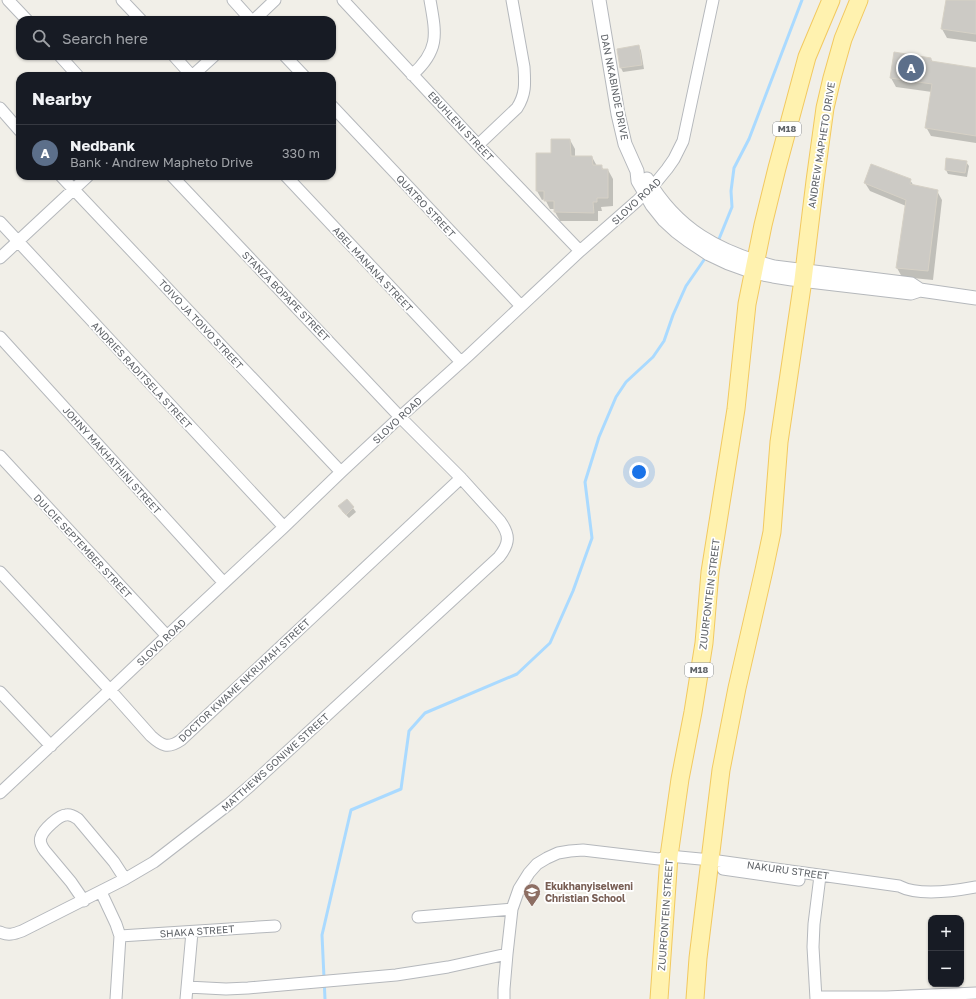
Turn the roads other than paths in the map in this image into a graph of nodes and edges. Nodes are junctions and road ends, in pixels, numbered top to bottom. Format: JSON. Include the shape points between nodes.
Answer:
{"nodes":[{"id":1,"x":8,"y":0,"type":"edge"},
{"id":2,"x":122,"y":0,"type":"edge"},
{"id":3,"x":233,"y":0,"type":"edge"},
{"id":4,"x":276,"y":0,"type":"edge"},
{"id":5,"x":343,"y":0,"type":"edge"},
{"id":6,"x":430,"y":0,"type":"edge"},
{"id":7,"x":512,"y":0,"type":"edge"},
{"id":8,"x":599,"y":0,"type":"edge"},
{"id":9,"x":712,"y":0,"type":"edge"},
{"id":10,"x":830,"y":0,"type":"edge"},
{"id":11,"x":859,"y":0,"type":"edge"},
{"id":12,"x":23,"y":16,"type":"edge"},
{"id":13,"x":137,"y":16,"type":"edge"},
{"id":14,"x":249,"y":16,"type":"edge"},
{"id":15,"x":258,"y":16,"type":"edge"},
{"id":16,"x":64,"y":60,"type":"edge"},
{"id":17,"x":178,"y":60,"type":"edge"},
{"id":18,"x":210,"y":60,"type":"edge"},
{"id":19,"x":289,"y":60,"type":"edge"},
{"id":20,"x":74,"y":72,"type":"edge"},
{"id":21,"x":188,"y":72,"type":"edge"},
{"id":22,"x":196,"y":72,"type":"edge"},
{"id":23,"x":300,"y":72,"type":"edge"},
{"id":24,"x":412,"y":75,"type":"junction"},
{"id":25,"x":0,"y":108,"type":"edge"},
{"id":26,"x":336,"y":110,"type":"edge"},
{"id":27,"x":16,"y":126,"type":"edge"},
{"id":28,"x":478,"y":145,"type":"junction"},
{"id":29,"x":65,"y":180,"type":"edge"},
{"id":30,"x":84,"y":180,"type":"edge"},
{"id":31,"x":176,"y":180,"type":"edge"},
{"id":32,"x":290,"y":180,"type":"edge"},
{"id":33,"x":74,"y":190,"type":"junction"},
{"id":34,"x":648,"y":190,"type":"junction"},
{"id":35,"x":0,"y":222,"type":"edge"},
{"id":36,"x":18,"y":241,"type":"junction"},
{"id":37,"x":580,"y":251,"type":"junction"},
{"id":38,"x":0,"y":258,"type":"edge"},
{"id":39,"x":754,"y":267,"type":"junction"},
{"id":40,"x":803,"y":275,"type":"junction"},
{"id":41,"x":976,"y":298,"type":"edge"},
{"id":42,"x":521,"y":306,"type":"junction"},
{"id":43,"x":0,"y":337,"type":"edge"},
{"id":44,"x":461,"y":362,"type":"junction"},
{"id":45,"x":400,"y":417,"type":"junction"},
{"id":46,"x":0,"y":456,"type":"edge"},
{"id":47,"x":341,"y":472,"type":"junction"},
{"id":48,"x":461,"y":478,"type":"junction"},
{"id":49,"x":284,"y":527,"type":"junction"},
{"id":50,"x":507,"y":534,"type":"joint"},
{"id":51,"x":0,"y":572,"type":"edge"},
{"id":52,"x":224,"y":583,"type":"junction"},
{"id":53,"x":167,"y":636,"type":"junction"},
{"id":54,"x":110,"y":690,"type":"junction"},
{"id":55,"x":0,"y":692,"type":"edge"},
{"id":56,"x":50,"y":746,"type":"junction"},
{"id":57,"x":0,"y":793,"type":"edge"},
{"id":58,"x":666,"y":860,"type":"junction"},
{"id":59,"x":710,"y":863,"type":"junction"},
{"id":60,"x":125,"y":879,"type":"junction"},
{"id":61,"x":820,"y":879,"type":"junction"},
{"id":62,"x":976,"y":887,"type":"edge"},
{"id":63,"x":101,"y":892,"type":"junction"},
{"id":64,"x":84,"y":901,"type":"junction"},
{"id":65,"x":512,"y":909,"type":"junction"},
{"id":66,"x":418,"y":917,"type":"dead end"},
{"id":67,"x":275,"y":926,"type":"dead end"},
{"id":68,"x":0,"y":932,"type":"edge"},
{"id":69,"x":192,"y":932,"type":"junction"},
{"id":70,"x":120,"y":936,"type":"junction"},
{"id":71,"x":507,"y":954,"type":"junction"},
{"id":72,"x":188,"y":987,"type":"junction"},
{"id":73,"x":976,"y":993,"type":"edge"},
{"id":74,"x":816,"y":998,"type":"edge"},
{"id":75,"x":116,"y":999,"type":"edge"},
{"id":76,"x":186,"y":999,"type":"edge"},
{"id":77,"x":504,"y":999,"type":"edge"},
{"id":78,"x":659,"y":999,"type":"edge"},
{"id":79,"x":695,"y":999,"type":"edge"}],
"edges":[{"from":1,"to":12,"type":"street"},
{"from":2,"to":13,"type":"street"},
{"from":3,"to":14,"type":"street"},
{"from":4,"to":15,"type":"street"},
{"from":5,"to":24,"type":"street","name":"EBUHLENI STREET"},
{"from":6,"to":24,"type":"street","via":[[435,38],[426,60]]},
{"from":7,"to":28,"type":"street","via":[[524,67],[524,94],[517,108]]},
{"from":8,"to":34,"type":"street","name":"DAN NKABINDE DRIVE","via":[[625,144],[637,171],[645,176]]},
{"from":9,"to":34,"type":"street","name":"SLOVO ROAD","via":[[683,141],[667,169]]},
{"from":10,"to":39,"type":"main road","number":"M18","via":[[808,57],[777,168]]},
{"from":11,"to":40,"type":"main road","name":"ANDREW MAPHETO DRIVE","via":[[843,38],[825,108]]},
{"from":16,"to":20,"type":"street"},
{"from":17,"to":21,"type":"street"},
{"from":18,"to":22,"type":"street"},
{"from":19,"to":23,"type":"street"},
{"from":24,"to":28,"type":"street","name":"EBUHLENI STREET"},
{"from":25,"to":27,"type":"street"},
{"from":26,"to":42,"type":"street","name":"QUATRO STREET"},
{"from":28,"to":37,"type":"street","name":"EBUHLENI STREET"},
{"from":29,"to":33,"type":"street","name":"TOIVO JA TOIVO STREET"},
{"from":30,"to":33,"type":"street"},
{"from":31,"to":45,"type":"street","name":"STANZA BOPAPE STREET"},
{"from":32,"to":44,"type":"street","name":"ABEL MANANA STREET"},
{"from":33,"to":36,"type":"street"},
{"from":33,"to":47,"type":"street","name":"TOIVO JA TOIVO STREET"},
{"from":34,"to":37,"type":"street","name":"SLOVO ROAD"},
{"from":34,"to":39,"type":"street","name":"DAN NKABINDE DRIVE","via":[[683,224],[691,236],[714,245],[730,258]]},
{"from":35,"to":36,"type":"street","name":"ANDRIES RADITSELA STREET"},
{"from":36,"to":38,"type":"street"},
{"from":36,"to":49,"type":"street","name":"ANDRIES RADITSELA STREET"},
{"from":37,"to":42,"type":"street","name":"SLOVO ROAD"},
{"from":39,"to":40,"type":"street","name":"DAN NKABINDE DRIVE","via":[[774,267]]},
{"from":39,"to":58,"type":"main road","name":"ZUURFONTEIN STREET","number":"M18","via":[[747,304],[736,410],[710,572],[704,643]]},
{"from":40,"to":41,"type":"street","name":"DAN NKABINDE DRIVE","via":[[911,284],[920,290]]},
{"from":40,"to":59,"type":"main road","via":[[780,442],[772,532],[727,736]]},
{"from":42,"to":44,"type":"street","name":"SLOVO ROAD"},
{"from":43,"to":52,"type":"street","name":"JOHNY MAKHATHINI STREET"},
{"from":44,"to":45,"type":"street","name":"SLOVO ROAD"},
{"from":45,"to":47,"type":"street","name":"SLOVO ROAD"},
{"from":45,"to":48,"type":"street","name":"STANZA BOPAPE STREET"},
{"from":46,"to":53,"type":"street","name":"DULCIE SEPTEMBER STREET"},
{"from":47,"to":49,"type":"street","name":"SLOVO ROAD"},
{"from":48,"to":50,"type":"street","name":"STANZA BOPAPE STREET","via":[[500,521]]},
{"from":48,"to":54,"type":"street","name":"DOCTOR KWAME NKRUMAH STREET","via":[[176,744],[168,746],[159,743]]},
{"from":49,"to":52,"type":"street","name":"SLOVO ROAD"},
{"from":50,"to":60,"type":"street","name":"MATTHEWS GONIWE STREET","via":[[507,543],[499,557],[251,786],[168,852]]},
{"from":51,"to":54,"type":"street","name":"DOCTOR KWAME NKRUMAH STREET"},
{"from":52,"to":53,"type":"street","name":"SLOVO ROAD"},
{"from":53,"to":54,"type":"street","name":"SLOVO ROAD"},
{"from":54,"to":56,"type":"street","name":"SLOVO ROAD"},
{"from":55,"to":56,"type":"street"},
{"from":56,"to":57,"type":"street","name":"SLOVO ROAD"},
{"from":58,"to":59,"type":"street","name":"NAKURU STREET"},
{"from":58,"to":65,"type":"street","name":"NAKURU STREET","via":[[583,850],[558,853],[537,864],[529,873],[519,889]]},
{"from":58,"to":78,"type":"main road","name":"ZUURFONTEIN STREET","number":"M18"},
{"from":59,"to":61,"type":"street","name":"NAKURU STREET","via":[[764,867]]},
{"from":59,"to":79,"type":"main road"},
{"from":60,"to":63,"type":"street","name":"MATTHEWS GONIWE STREET"},
{"from":60,"to":64,"type":"street","via":[[78,819],[67,814],[61,816],[44,830],[40,840],[41,846]]},
{"from":61,"to":62,"type":"street","name":"NAKURU STREET","via":[[899,886],[916,891]]},
{"from":61,"to":74,"type":"street","via":[[813,947]]},
{"from":63,"to":64,"type":"street","name":"MATTHEWS GONIWE STREET"},
{"from":63,"to":70,"type":"street"},
{"from":64,"to":68,"type":"street","name":"MATTHEWS GONIWE STREET","via":[[15,934]]},
{"from":65,"to":66,"type":"street"},
{"from":65,"to":71,"type":"street","name":"NAKURU STREET"},
{"from":67,"to":69,"type":"street","name":"SHAKA STREET"},
{"from":69,"to":70,"type":"street","name":"SHAKA STREET"},
{"from":69,"to":72,"type":"street"},
{"from":70,"to":75,"type":"street"},
{"from":71,"to":72,"type":"street","via":[[396,975],[248,988]]},
{"from":71,"to":77,"type":"street","name":"NAKURU STREET"},
{"from":72,"to":76,"type":"street"},
{"from":73,"to":74,"type":"street"}]}
